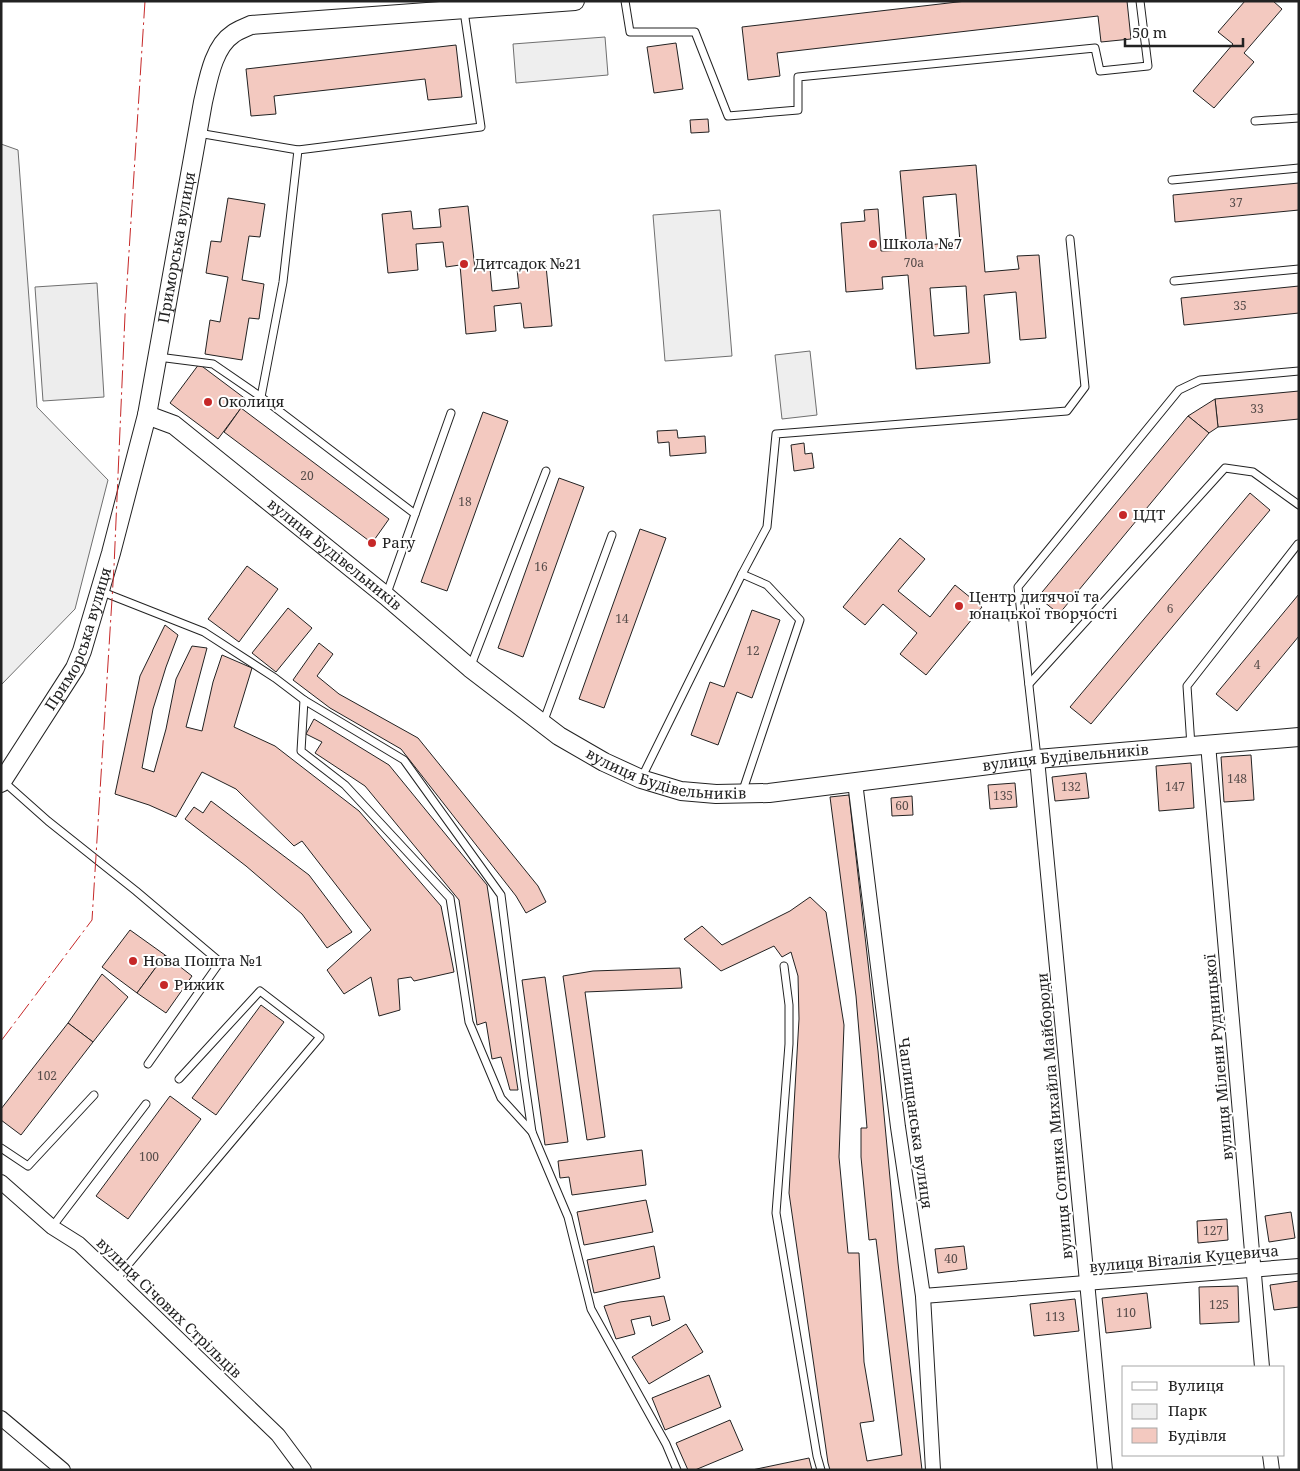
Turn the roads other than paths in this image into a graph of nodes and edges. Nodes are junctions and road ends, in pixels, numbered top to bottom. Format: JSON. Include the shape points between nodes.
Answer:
{"nodes":[{"id":1,"x":575,"y":1,"type":"edge"},
{"id":2,"x":625,"y":1,"type":"edge"},
{"id":3,"x":1140,"y":1,"type":"edge"},
{"id":4,"x":464,"y":9,"type":"junction"},
{"id":5,"x":1299,"y":118,"type":"edge"},
{"id":6,"x":1254,"y":121,"type":"dead end"},
{"id":7,"x":198,"y":133,"type":"junction"},
{"id":8,"x":298,"y":150,"type":"junction"},
{"id":9,"x":1299,"y":168,"type":"edge"},
{"id":10,"x":1172,"y":180,"type":"dead end"},
{"id":11,"x":1070,"y":239,"type":"dead end"},
{"id":12,"x":1299,"y":269,"type":"edge"},
{"id":13,"x":1174,"y":282,"type":"dead end"},
{"id":14,"x":157,"y":357,"type":"junction"},
{"id":15,"x":1299,"y":371,"type":"edge"},
{"id":16,"x":261,"y":397,"type":"junction"},
{"id":17,"x":451,"y":413,"type":"dead end"},
{"id":18,"x":147,"y":415,"type":"junction"},
{"id":19,"x":546,"y":470,"type":"dead end"},
{"id":20,"x":1299,"y":505,"type":"edge"},
{"id":21,"x":415,"y":514,"type":"junction"},
{"id":22,"x":612,"y":535,"type":"dead end"},
{"id":23,"x":1298,"y":544,"type":"edge"},
{"id":24,"x":742,"y":574,"type":"junction"},
{"id":25,"x":100,"y":591,"type":"junction"},
{"id":26,"x":386,"y":596,"type":"junction"},
{"id":27,"x":470,"y":668,"type":"junction"},
{"id":28,"x":1029,"y":684,"type":"junction"},
{"id":29,"x":304,"y":700,"type":"junction"},
{"id":30,"x":543,"y":724,"type":"junction"},
{"id":31,"x":1299,"y":737,"type":"edge"},
{"id":32,"x":1200,"y":745,"type":"junction"},
{"id":33,"x":1037,"y":759,"type":"junction"},
{"id":34,"x":641,"y":779,"type":"junction"},
{"id":35,"x":2,"y":781,"type":"edge"},
{"id":36,"x":855,"y":782,"type":"junction"},
{"id":37,"x":742,"y":794,"type":"junction"},
{"id":38,"x":784,"y":966,"type":"dead end"},
{"id":39,"x":148,"y":1064,"type":"dead end"},
{"id":40,"x":179,"y":1079,"type":"dead end"},
{"id":41,"x":94,"y":1095,"type":"dead end"},
{"id":42,"x":146,"y":1104,"type":"dead end"},
{"id":43,"x":532,"y":1132,"type":"junction"},
{"id":44,"x":1,"y":1148,"type":"edge"},
{"id":45,"x":1,"y":1182,"type":"edge"},
{"id":46,"x":52,"y":1227,"type":"junction"},
{"id":47,"x":1299,"y":1266,"type":"edge"},
{"id":48,"x":1254,"y":1271,"type":"junction"},
{"id":49,"x":116,"y":1279,"type":"junction"},
{"id":50,"x":1087,"y":1283,"type":"junction"},
{"id":51,"x":923,"y":1296,"type":"junction"},
{"id":52,"x":1262,"y":1366,"type":"edge"},
{"id":53,"x":1,"y":1418,"type":"edge"},
{"id":54,"x":1270,"y":1456,"type":"edge"},
{"id":55,"x":62,"y":1470,"type":"edge"},
{"id":56,"x":304,"y":1470,"type":"edge"},
{"id":57,"x":677,"y":1470,"type":"edge"},
{"id":58,"x":822,"y":1470,"type":"edge"},
{"id":59,"x":933,"y":1470,"type":"edge"},
{"id":60,"x":1105,"y":1470,"type":"edge"},
{"id":61,"x":1272,"y":1470,"type":"edge"}],
"edges":[{"from":1,"to":4,"type":"street","name":"Приморська вулиця"},
{"from":2,"to":3,"type":"lane","via":[[630,32],[695,32],[728,116],[798,110],[798,77],[1095,48],[1100,71],[1148,66]]},
{"from":4,"to":7,"type":"street","name":"Приморська вулиця","via":[[250,25],[231,35],[220,49],[211,69]]},
{"from":4,"to":8,"type":"lane","via":[[481,127]]},
{"from":5,"to":6,"type":"lane"},
{"from":7,"to":8,"type":"lane"},
{"from":7,"to":14,"type":"street","name":"Приморська вулиця"},
{"from":8,"to":16,"type":"lane","via":[[283,282]]},
{"from":9,"to":10,"type":"lane"},
{"from":11,"to":24,"type":"lane","via":[[1085,387],[1067,411],[776,434],[767,527]]},
{"from":12,"to":13,"type":"lane"},
{"from":14,"to":16,"type":"lane","via":[[213,364]]},
{"from":14,"to":18,"type":"street","name":"Приморська вулиця"},
{"from":15,"to":28,"type":"lane","via":[[1200,380],[1178,390],[1018,588]]},
{"from":16,"to":21,"type":"lane"},
{"from":17,"to":21,"type":"lane"},
{"from":18,"to":25,"type":"street","name":"Приморська вулиця"},
{"from":18,"to":26,"type":"street","name":"вулиця Будівельників","via":[[174,425]]},
{"from":19,"to":27,"type":"lane"},
{"from":20,"to":28,"type":"lane","via":[[1253,472],[1225,468]]},
{"from":21,"to":26,"type":"lane"},
{"from":22,"to":30,"type":"lane"},
{"from":23,"to":32,"type":"lane","via":[[1187,686]]},
{"from":24,"to":34,"type":"lane"},
{"from":24,"to":37,"type":"lane","via":[[767,585],[800,620]]},
{"from":25,"to":29,"type":"lane","via":[[204,632]]},
{"from":25,"to":35,"type":"street","name":"Приморська вулиця","via":[[74,668]]},
{"from":26,"to":27,"type":"street","name":"вулиця Будівельників"},
{"from":27,"to":30,"type":"street","name":"вулиця Будівельників"},
{"from":28,"to":33,"type":"lane"},
{"from":29,"to":43,"type":"lane","via":[[301,751],[345,785],[450,898],[468,1022],[501,1098]]},
{"from":29,"to":43,"type":"lane","via":[[404,760],[501,894]]},
{"from":30,"to":34,"type":"street","name":"вулиця Будівельників","via":[[559,736]]},
{"from":31,"to":32,"type":"street","name":"вулиця Будівельників"},
{"from":32,"to":33,"type":"street","name":"вулиця Будівельників"},
{"from":32,"to":48,"type":"street","name":"вулиця Мілени Рудницької"},
{"from":33,"to":36,"type":"street","name":"вулиця Будівельників"},
{"from":33,"to":50,"type":"street","name":"вулиця Сотника Михайла Майбороди"},
{"from":34,"to":37,"type":"street","name":"вулиця Будівельників","via":[[681,791]]},
{"from":35,"to":39,"type":"lane","via":[[220,962]]},
{"from":36,"to":37,"type":"street","name":"вулиця Будівельників"},
{"from":36,"to":51,"type":"street","name":"Чаплищанська вулиця","via":[[898,1127]]},
{"from":38,"to":58,"type":"lane","via":[[789,1044],[776,1213]]},
{"from":40,"to":49,"type":"lane","via":[[260,990],[320,1037]]},
{"from":41,"to":44,"type":"lane","via":[[28,1166]]},
{"from":42,"to":46,"type":"lane"},
{"from":43,"to":57,"type":"lane","via":[[568,1217],[591,1309],[666,1444]]},
{"from":45,"to":46,"type":"street","name":"вулиця Січових Стрільців"},
{"from":46,"to":49,"type":"street","name":"вулиця Січових Стрільців","via":[[79,1244]]},
{"from":47,"to":48,"type":"street","name":"вулиця Віталія Куцевича"},
{"from":48,"to":50,"type":"street","name":"вулиця Віталія Куцевича"},
{"from":48,"to":52,"type":"street","name":"вулиця Мілени Рудницької"},
{"from":49,"to":56,"type":"street","name":"вулиця Січових Стрільців","via":[[278,1435]]},
{"from":50,"to":51,"type":"street","name":"вулиця Віталія Куцевича"},
{"from":50,"to":60,"type":"street","name":"вулиця Сотника Михайла Майбороди"},
{"from":51,"to":59,"type":"street","name":"Чаплищанська вулиця"},
{"from":53,"to":55,"type":"street"},
{"from":54,"to":61,"type":"street"}]}
